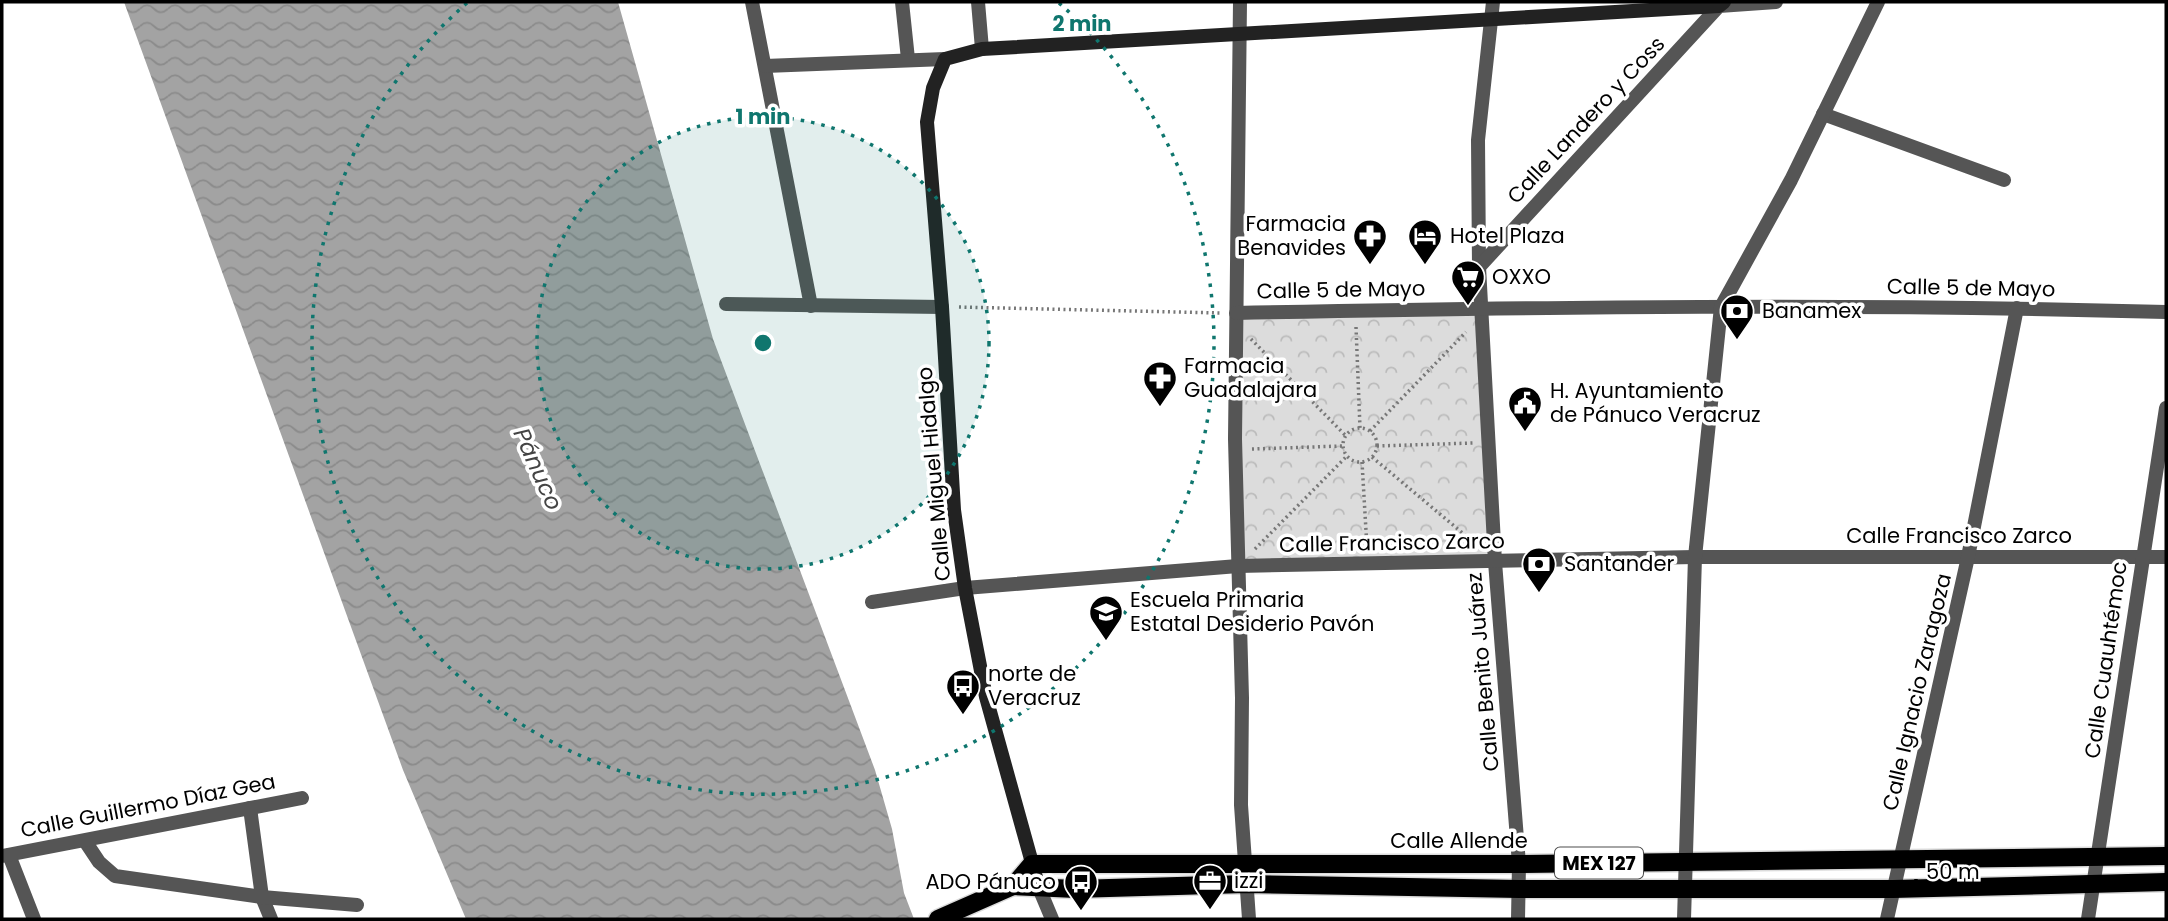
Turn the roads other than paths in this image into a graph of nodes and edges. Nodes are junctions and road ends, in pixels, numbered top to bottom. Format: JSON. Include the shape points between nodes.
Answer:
{"nodes":[{"id":1,"x":752,"y":2,"type":"edge"},
{"id":2,"x":902,"y":2,"type":"edge"},
{"id":3,"x":978,"y":2,"type":"edge"},
{"id":4,"x":1240,"y":2,"type":"edge"},
{"id":5,"x":1493,"y":2,"type":"edge"},
{"id":6,"x":1776,"y":2,"type":"edge"},
{"id":7,"x":1878,"y":2,"type":"edge"},
{"id":8,"x":1722,"y":4,"type":"edge"},
{"id":9,"x":1490,"y":21,"type":"junction"},
{"id":10,"x":1239,"y":35,"type":"junction"},
{"id":11,"x":982,"y":50,"type":"junction"},
{"id":12,"x":908,"y":59,"type":"junction"},
{"id":13,"x":945,"y":59,"type":"junction"},
{"id":14,"x":765,"y":66,"type":"junction"},
{"id":15,"x":1823,"y":114,"type":"junction"},
{"id":16,"x":2004,"y":180,"type":"dead end"},
{"id":17,"x":1479,"y":267,"type":"junction"},
{"id":18,"x":726,"y":304,"type":"dead end"},
{"id":19,"x":811,"y":306,"type":"junction"},
{"id":20,"x":942,"y":307,"type":"junction"},
{"id":21,"x":1721,"y":307,"type":"junction"},
{"id":22,"x":1481,"y":308,"type":"junction"},
{"id":23,"x":2017,"y":308,"type":"junction"},
{"id":24,"x":1236,"y":313,"type":"junction"},
{"id":25,"x":2166,"y":313,"type":"edge"},
{"id":26,"x":2166,"y":408,"type":"edge"},
{"id":27,"x":1696,"y":557,"type":"junction"},
{"id":28,"x":1968,"y":557,"type":"junction"},
{"id":29,"x":2166,"y":557,"type":"edge"},
{"id":30,"x":2143,"y":558,"type":"junction"},
{"id":31,"x":1242,"y":562,"type":"junction"},
{"id":32,"x":1495,"y":562,"type":"junction"},
{"id":33,"x":965,"y":588,"type":"junction"},
{"id":34,"x":872,"y":602,"type":"dead end"},
{"id":35,"x":302,"y":798,"type":"dead end"},
{"id":36,"x":250,"y":808,"type":"junction"},
{"id":37,"x":85,"y":841,"type":"junction"},
{"id":38,"x":5,"y":855,"type":"edge"},
{"id":39,"x":2098,"y":856,"type":"junction"},
{"id":40,"x":2166,"y":856,"type":"edge"},
{"id":41,"x":1900,"y":860,"type":"junction"},
{"id":42,"x":1687,"y":862,"type":"junction"},
{"id":43,"x":1245,"y":863,"type":"junction"},
{"id":44,"x":1032,"y":864,"type":"junction"},
{"id":45,"x":1519,"y":864,"type":"junction"},
{"id":46,"x":2094,"y":882,"type":"junction"},
{"id":47,"x":2166,"y":882,"type":"edge"},
{"id":48,"x":1247,"y":884,"type":"junction"},
{"id":49,"x":1013,"y":886,"type":"junction"},
{"id":50,"x":1039,"y":888,"type":"junction"},
{"id":51,"x":1519,"y":889,"type":"junction"},
{"id":52,"x":1686,"y":889,"type":"junction"},
{"id":53,"x":1893,"y":889,"type":"junction"},
{"id":54,"x":262,"y":897,"type":"junction"},
{"id":55,"x":357,"y":905,"type":"dead end"},
{"id":56,"x":34,"y":919,"type":"edge"},
{"id":57,"x":271,"y":919,"type":"edge"},
{"id":58,"x":938,"y":919,"type":"edge"},
{"id":59,"x":1052,"y":919,"type":"edge"},
{"id":60,"x":1249,"y":919,"type":"edge"},
{"id":61,"x":1518,"y":919,"type":"edge"},
{"id":62,"x":1684,"y":919,"type":"edge"},
{"id":63,"x":1887,"y":919,"type":"edge"},
{"id":64,"x":2088,"y":919,"type":"edge"}],
"edges":[{"from":1,"to":14,"type":"street"},
{"from":2,"to":12,"type":"street"},
{"from":3,"to":11,"type":"street"},
{"from":4,"to":10,"type":"street"},
{"from":5,"to":9,"type":"street","name":"Calle Benito Juárez"},
{"from":6,"to":8,"type":"street"},
{"from":7,"to":15,"type":"street"},
{"from":8,"to":9,"type":"street"},
{"from":8,"to":17,"type":"street","name":"Calle Landero y Coss"},
{"from":9,"to":10,"type":"street"},
{"from":9,"to":17,"type":"street","name":"Calle Benito Juárez","via":[[1478,140]]},
{"from":10,"to":11,"type":"street"},
{"from":10,"to":24,"type":"street"},
{"from":11,"to":13,"type":"street"},
{"from":12,"to":13,"type":"street"},
{"from":12,"to":14,"type":"street"},
{"from":13,"to":20,"type":"street","name":"Calle Miguel Hidalgo","via":[[933,88],[927,122]]},
{"from":14,"to":19,"type":"street"},
{"from":15,"to":16,"type":"street"},
{"from":15,"to":21,"type":"street"},
{"from":17,"to":22,"type":"street","name":"Calle Benito Juárez"},
{"from":18,"to":19,"type":"street"},
{"from":19,"to":20,"type":"street"},
{"from":20,"to":33,"type":"street","name":"Calle Miguel Hidalgo","via":[[954,510]]},
{"from":21,"to":22,"type":"street","name":"Calle 5 de Mayo"},
{"from":21,"to":23,"type":"street","name":"Calle 5 de Mayo"},
{"from":21,"to":27,"type":"street"},
{"from":22,"to":24,"type":"street","name":"Calle 5 de Mayo"},
{"from":22,"to":32,"type":"street","name":"Calle Benito Juárez"},
{"from":23,"to":25,"type":"street","name":"Calle 5 de Mayo"},
{"from":23,"to":28,"type":"street","name":"Calle Ignacio Zaragoza"},
{"from":24,"to":31,"type":"street","via":[[1235,439]]},
{"from":26,"to":30,"type":"street","name":"Calle Cuauhtémoc"},
{"from":27,"to":28,"type":"street","name":"Calle Francisco Zarco"},
{"from":27,"to":32,"type":"street","name":"Calle Francisco Zarco"},
{"from":27,"to":42,"type":"street"},
{"from":28,"to":30,"type":"street","name":"Calle Francisco Zarco"},
{"from":28,"to":41,"type":"street","name":"Calle Ignacio Zaragoza"},
{"from":29,"to":30,"type":"street","name":"Calle Francisco Zarco"},
{"from":30,"to":39,"type":"street","name":"Calle Cuauhtémoc"},
{"from":31,"to":32,"type":"street","name":"Calle Francisco Zarco"},
{"from":31,"to":33,"type":"street","name":"Calle Francisco Zarco"},
{"from":31,"to":43,"type":"street"},
{"from":32,"to":45,"type":"street","name":"Calle Benito Juárez"},
{"from":33,"to":34,"type":"street","name":"Calle Francisco Zarco"},
{"from":33,"to":44,"type":"street","name":"Calle Miguel Hidalgo","via":[[986,696]]},
{"from":35,"to":36,"type":"street","name":"Calle Guillermo Díaz Gea"},
{"from":36,"to":37,"type":"street","name":"Calle Guillermo Díaz Gea"},
{"from":36,"to":54,"type":"street"},
{"from":37,"to":38,"type":"street","name":"Calle Guillermo Díaz Gea"},
{"from":37,"to":54,"type":"street","via":[[115,876]]},
{"from":38,"to":56,"type":"street"},
{"from":39,"to":40,"type":"main road","name":"Calle Allende","number":"MEX 127"},
{"from":39,"to":41,"type":"main road","name":"Calle Allende","number":"MEX 127"},
{"from":39,"to":46,"type":"street","name":"Calle Cuauhtémoc"},
{"from":41,"to":42,"type":"main road","name":"Calle Allende","number":"MEX 127"},
{"from":41,"to":53,"type":"street","name":"Calle Ignacio Zaragoza"},
{"from":42,"to":45,"type":"main road","name":"Calle Allende","number":"MEX 127"},
{"from":42,"to":52,"type":"street"},
{"from":43,"to":44,"type":"main road","name":"Calle Allende","number":"MEX 127"},
{"from":43,"to":45,"type":"main road","name":"Calle Allende","number":"MEX 127"},
{"from":43,"to":48,"type":"street"},
{"from":44,"to":49,"type":"main road","number":"MEX 127"},
{"from":44,"to":50,"type":"street","name":"Calle Miguel Hidalgo"},
{"from":45,"to":51,"type":"street","name":"Calle Benito Juárez"},
{"from":46,"to":47,"type":"main road","number":"MEX 127"},
{"from":46,"to":53,"type":"main road","number":"MEX 127"},
{"from":46,"to":64,"type":"street","name":"Calle Cuauhtémoc"},
{"from":48,"to":50,"type":"main road","number":"MEX 127"},
{"from":48,"to":51,"type":"main road","number":"MEX 127"},
{"from":48,"to":60,"type":"street"},
{"from":49,"to":50,"type":"main road","number":"MEX 127"},
{"from":49,"to":58,"type":"main road","number":"MEX 127"},
{"from":50,"to":59,"type":"street","name":"Calle Miguel Hidalgo"},
{"from":51,"to":52,"type":"main road","number":"MEX 127"},
{"from":51,"to":61,"type":"street","name":"Calle Benito Juárez"},
{"from":52,"to":53,"type":"main road","number":"MEX 127"},
{"from":52,"to":62,"type":"street"},
{"from":53,"to":63,"type":"street","name":"Calle Ignacio Zaragoza"},
{"from":54,"to":55,"type":"street"},
{"from":54,"to":57,"type":"street"}]}
